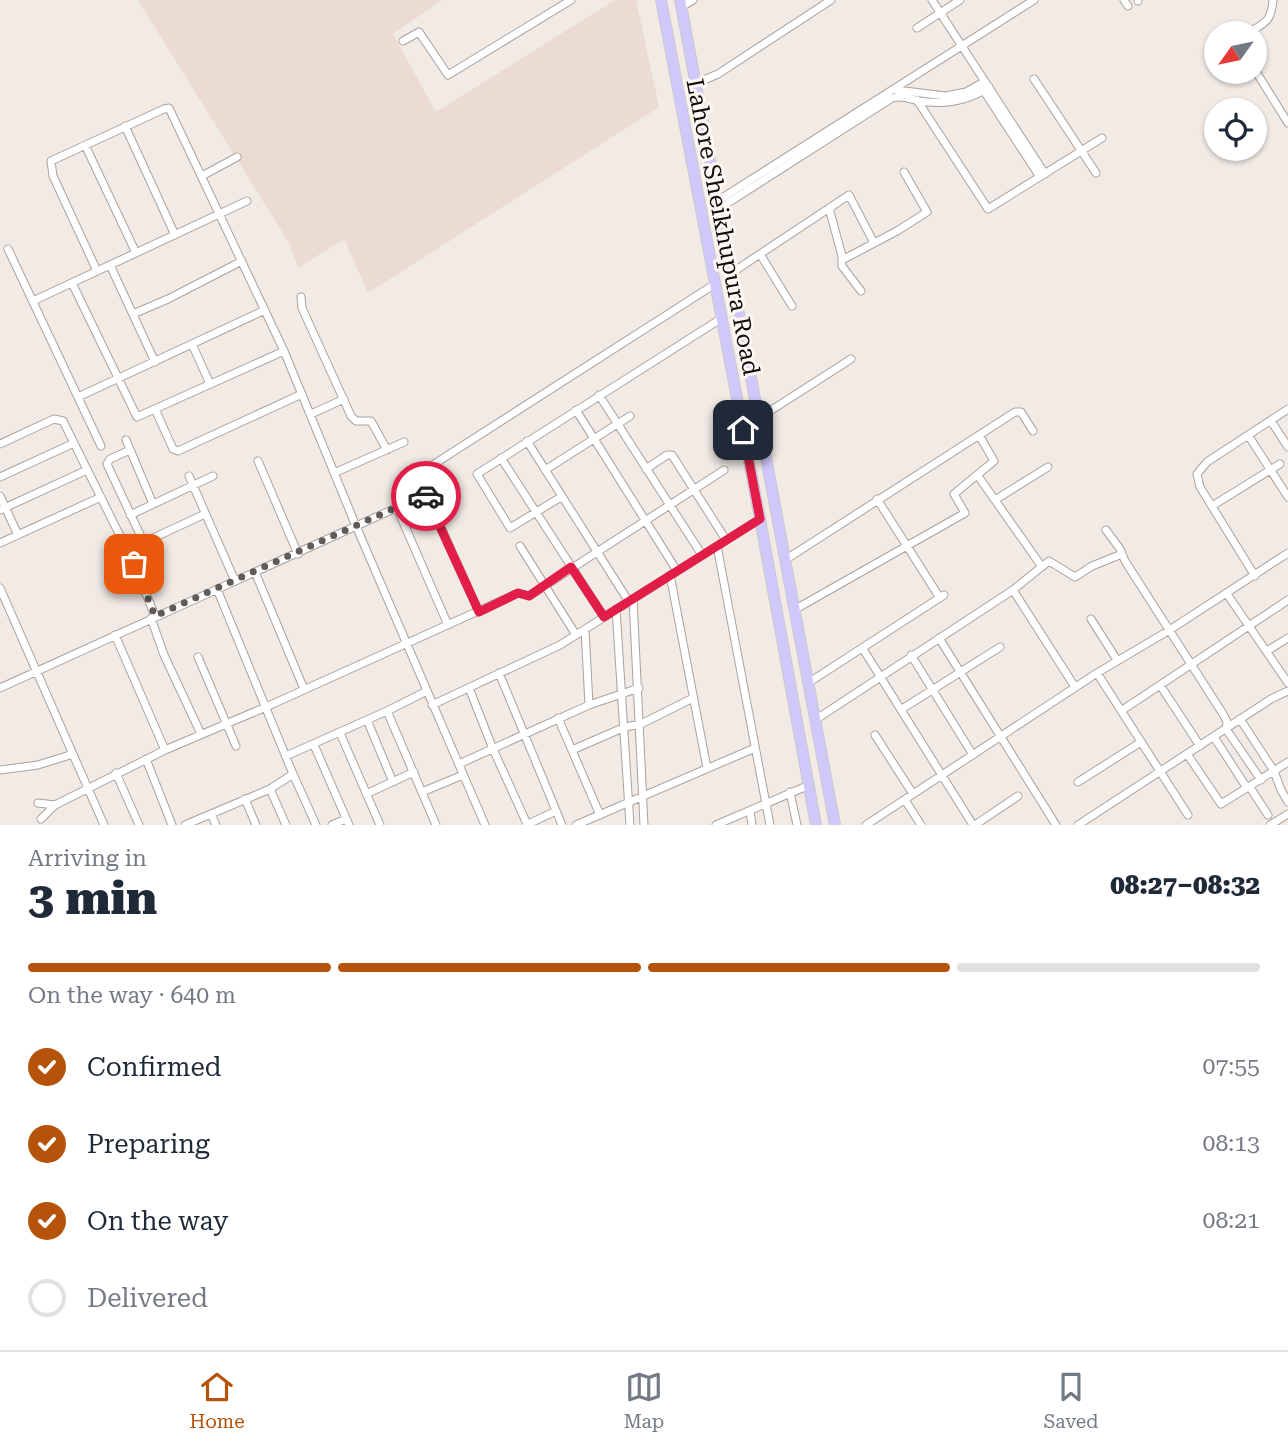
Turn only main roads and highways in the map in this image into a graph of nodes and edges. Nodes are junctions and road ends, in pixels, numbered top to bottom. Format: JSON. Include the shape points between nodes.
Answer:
{"nodes":[{"id":1,"x":661,"y":0,"type":"edge"},
{"id":2,"x":681,"y":3,"type":"edge"},
{"id":3,"x":816,"y":825,"type":"edge"},
{"id":4,"x":835,"y":825,"type":"edge"}],
"edges":[{"from":1,"to":3,"type":"highway","name":"Lahore Sheikhupura Road"},
{"from":2,"to":4,"type":"highway","name":"Lahore Sheikhupura Road"}]}
